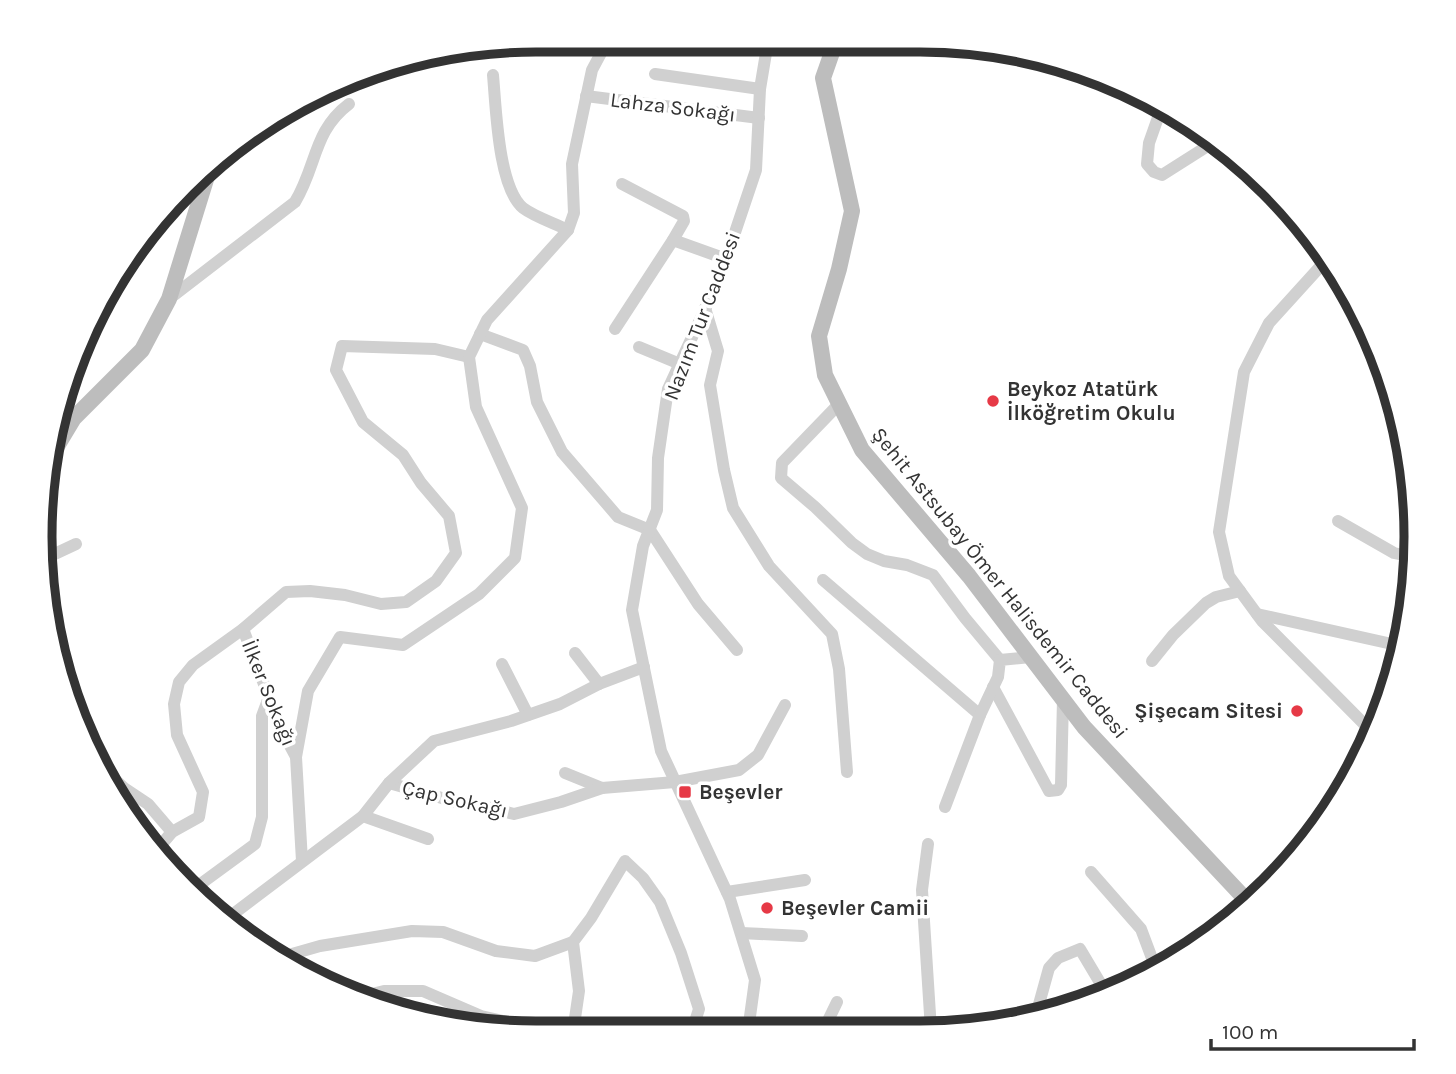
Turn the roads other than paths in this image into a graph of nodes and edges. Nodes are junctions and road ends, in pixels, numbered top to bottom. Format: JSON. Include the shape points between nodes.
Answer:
{"nodes":[{"id":1,"x":602,"y":52,"type":"edge"},
{"id":2,"x":766,"y":52,"type":"edge"},
{"id":3,"x":832,"y":52,"type":"edge"},
{"id":4,"x":656,"y":74,"type":"dead end"},
{"id":5,"x":493,"y":75,"type":"dead end"},
{"id":6,"x":760,"y":89,"type":"junction"},
{"id":7,"x":586,"y":96,"type":"junction"},
{"id":8,"x":349,"y":104,"type":"dead end"},
{"id":9,"x":1159,"y":116,"type":"edge"},
{"id":10,"x":759,"y":118,"type":"junction"},
{"id":11,"x":1206,"y":147,"type":"edge"},
{"id":12,"x":622,"y":184,"type":"dead end"},
{"id":13,"x":204,"y":185,"type":"edge"},
{"id":14,"x":568,"y":230,"type":"junction"},
{"id":15,"x":673,"y":240,"type":"junction"},
{"id":16,"x":726,"y":259,"type":"junction"},
{"id":17,"x":1321,"y":266,"type":"edge"},
{"id":18,"x":169,"y":299,"type":"junction"},
{"id":19,"x":705,"y":308,"type":"junction"},
{"id":20,"x":615,"y":329,"type":"dead end"},
{"id":21,"x":480,"y":334,"type":"junction"},
{"id":22,"x":639,"y":347,"type":"dead end"},
{"id":23,"x":469,"y":357,"type":"junction"},
{"id":24,"x":680,"y":365,"type":"junction"},
{"id":25,"x":839,"y":404,"type":"junction"},
{"id":26,"x":64,"y":435,"type":"edge"},
{"id":27,"x":1338,"y":521,"type":"dead end"},
{"id":28,"x":649,"y":530,"type":"junction"},
{"id":29,"x":76,"y":544,"type":"dead end"},
{"id":30,"x":53,"y":555,"type":"edge"},
{"id":31,"x":1403,"y":555,"type":"edge"},
{"id":32,"x":823,"y":580,"type":"dead end"},
{"id":33,"x":1240,"y":591,"type":"junction"},
{"id":34,"x":1257,"y":614,"type":"junction"},
{"id":35,"x":243,"y":629,"type":"junction"},
{"id":36,"x":1391,"y":644,"type":"edge"},
{"id":37,"x":737,"y":650,"type":"dead end"},
{"id":38,"x":575,"y":653,"type":"dead end"},
{"id":39,"x":1031,"y":657,"type":"junction"},
{"id":40,"x":1000,"y":660,"type":"junction"},
{"id":41,"x":1152,"y":661,"type":"dead end"},
{"id":42,"x":502,"y":664,"type":"dead end"},
{"id":43,"x":644,"y":667,"type":"junction"},
{"id":44,"x":599,"y":684,"type":"junction"},
{"id":45,"x":993,"y":687,"type":"junction"},
{"id":46,"x":269,"y":697,"type":"junction"},
{"id":47,"x":1063,"y":699,"type":"junction"},
{"id":48,"x":785,"y":705,"type":"dead end"},
{"id":49,"x":528,"y":715,"type":"junction"},
{"id":50,"x":979,"y":715,"type":"junction"},
{"id":51,"x":1365,"y":725,"type":"edge"},
{"id":52,"x":296,"y":758,"type":"junction"},
{"id":53,"x":847,"y":772,"type":"dead end"},
{"id":54,"x":565,"y":774,"type":"dead end"},
{"id":55,"x":675,"y":782,"type":"junction"},
{"id":56,"x":389,"y":783,"type":"junction"},
{"id":57,"x":121,"y":785,"type":"edge"},
{"id":58,"x":602,"y":788,"type":"junction"},
{"id":59,"x":945,"y":807,"type":"dead end"},
{"id":60,"x":363,"y":816,"type":"junction"},
{"id":61,"x":172,"y":832,"type":"junction"},
{"id":62,"x":428,"y":839,"type":"dead end"},
{"id":63,"x":162,"y":843,"type":"edge"},
{"id":64,"x":928,"y":844,"type":"dead end"},
{"id":65,"x":302,"y":861,"type":"junction"},
{"id":66,"x":1091,"y":872,"type":"dead end"},
{"id":67,"x":805,"y":880,"type":"dead end"},
{"id":68,"x":200,"y":885,"type":"edge"},
{"id":69,"x":727,"y":891,"type":"junction"},
{"id":70,"x":1243,"y":897,"type":"edge"},
{"id":71,"x":233,"y":914,"type":"edge"},
{"id":72,"x":741,"y":933,"type":"junction"},
{"id":73,"x":803,"y":936,"type":"dead end"},
{"id":74,"x":573,"y":942,"type":"junction"},
{"id":75,"x":291,"y":955,"type":"edge"},
{"id":76,"x":1153,"y":961,"type":"edge"},
{"id":77,"x":1102,"y":986,"type":"edge"},
{"id":78,"x":373,"y":993,"type":"edge"},
{"id":79,"x":837,"y":1002,"type":"dead end"},
{"id":80,"x":1039,"y":1006,"type":"edge"},
{"id":81,"x":492,"y":1019,"type":"edge"},
{"id":82,"x":575,"y":1021,"type":"edge"},
{"id":83,"x":695,"y":1021,"type":"edge"},
{"id":84,"x":749,"y":1021,"type":"edge"},
{"id":85,"x":827,"y":1021,"type":"edge"},
{"id":86,"x":930,"y":1021,"type":"edge"}],
"edges":[{"from":1,"to":7,"type":"street"},
{"from":2,"to":6,"type":"street","name":"Nazım Tur Caddesi"},
{"from":3,"to":25,"type":"street","name":"Şehit Astsubay Ömer Halisdemir Caddesi","via":[[823,78],[852,211],[819,336],[825,375]]},
{"from":4,"to":6,"type":"street"},
{"from":5,"to":14,"type":"street","via":[[510,194],[524,208]]},
{"from":6,"to":10,"type":"street","name":"Nazım Tur Caddesi"},
{"from":7,"to":10,"type":"street","name":"Lahza Sokağı"},
{"from":7,"to":14,"type":"street","via":[[572,164],[575,213]]},
{"from":8,"to":18,"type":"street","via":[[320,137],[315,160],[295,202]]},
{"from":9,"to":11,"type":"street","via":[[1147,164],[1154,172],[1162,174]]},
{"from":10,"to":16,"type":"street","name":"Nazım Tur Caddesi","via":[[756,170]]},
{"from":12,"to":15,"type":"street","via":[[683,216]]},
{"from":13,"to":18,"type":"street"},
{"from":14,"to":21,"type":"street","via":[[487,320]]},
{"from":15,"to":16,"type":"street"},
{"from":15,"to":20,"type":"street"},
{"from":16,"to":19,"type":"street","name":"Nazım Tur Caddesi"},
{"from":17,"to":33,"type":"street","via":[[1269,323],[1244,372],[1219,532],[1229,576]]},
{"from":18,"to":26,"type":"street","via":[[142,350],[74,418]]},
{"from":19,"to":24,"type":"street","name":"Nazım Tur Caddesi"},
{"from":19,"to":53,"type":"street","via":[[718,351],[710,385],[733,508],[769,566],[832,634]]},
{"from":21,"to":23,"type":"street"},
{"from":21,"to":28,"type":"street","via":[[523,350],[537,402],[562,452],[618,517]]},
{"from":22,"to":24,"type":"street"},
{"from":23,"to":35,"type":"street","via":[[435,349],[342,346],[336,370],[363,422],[402,455],[449,516],[456,553],[436,581],[406,602],[381,604],[334,594],[286,592]]},
{"from":23,"to":52,"type":"street","via":[[476,407],[522,508],[515,558],[479,594],[402,645],[340,637],[308,691]]},
{"from":24,"to":28,"type":"street","name":"Nazım Tur Caddesi","via":[[668,389],[658,458],[657,510]]},
{"from":25,"to":39,"type":"street","name":"Şehit Astsubay Ömer Halisdemir Caddesi","via":[[862,450]]},
{"from":25,"to":40,"type":"street","via":[[782,463],[780,478],[867,554],[933,575]]},
{"from":27,"to":31,"type":"street"},
{"from":28,"to":37,"type":"street","via":[[698,604]]},
{"from":28,"to":43,"type":"street","name":"Nazım Tur Caddesi","via":[[632,610]]},
{"from":29,"to":30,"type":"street"},
{"from":32,"to":50,"type":"street"},
{"from":33,"to":34,"type":"street"},
{"from":33,"to":41,"type":"street","via":[[1206,603]]},
{"from":34,"to":36,"type":"street"},
{"from":34,"to":51,"type":"street"},
{"from":35,"to":46,"type":"street","name":"İlker Sokağı"},
{"from":35,"to":61,"type":"street","via":[[192,665],[179,682],[174,704],[177,735],[203,792],[199,817]]},
{"from":38,"to":44,"type":"street"},
{"from":39,"to":40,"type":"street"},
{"from":39,"to":47,"type":"street","name":"Şehit Astsubay Ömer Halisdemir Caddesi"},
{"from":40,"to":45,"type":"street"},
{"from":42,"to":49,"type":"street"},
{"from":43,"to":44,"type":"street"},
{"from":43,"to":55,"type":"street","name":"Nazım Tur Caddesi","via":[[661,751]]},
{"from":44,"to":49,"type":"street"},
{"from":45,"to":47,"type":"street","via":[[1049,791],[1061,785]]},
{"from":45,"to":50,"type":"street"},
{"from":46,"to":52,"type":"street","name":"İlker Sokağı"},
{"from":46,"to":68,"type":"street","via":[[262,716],[262,817],[256,844]]},
{"from":47,"to":70,"type":"street","name":"Şehit Astsubay Ömer Halisdemir Caddesi"},
{"from":48,"to":55,"type":"street","name":"Çap Sokağı","via":[[758,755],[739,770]]},
{"from":49,"to":56,"type":"street","via":[[434,741]]},
{"from":50,"to":59,"type":"street"},
{"from":52,"to":65,"type":"street"},
{"from":54,"to":58,"type":"street","name":"Çap Sokağı"},
{"from":55,"to":58,"type":"street","name":"Çap Sokağı"},
{"from":55,"to":69,"type":"street","name":"Nazım Tur Caddesi"},
{"from":56,"to":58,"type":"street","name":"Çap Sokağı","via":[[514,814]]},
{"from":56,"to":60,"type":"street"},
{"from":57,"to":61,"type":"street","via":[[148,804]]},
{"from":60,"to":62,"type":"street"},
{"from":60,"to":65,"type":"street"},
{"from":61,"to":63,"type":"street"},
{"from":64,"to":86,"type":"street","via":[[922,890]]},
{"from":65,"to":71,"type":"street"},
{"from":66,"to":76,"type":"street","via":[[1141,929]]},
{"from":67,"to":69,"type":"street"},
{"from":69,"to":72,"type":"street","name":"Nazım Tur Caddesi"},
{"from":72,"to":73,"type":"street"},
{"from":72,"to":84,"type":"street","name":"Nazım Tur Caddesi","via":[[755,980]]},
{"from":74,"to":75,"type":"street","via":[[535,956],[496,951],[443,932],[412,930]]},
{"from":74,"to":82,"type":"street","via":[[579,991]]},
{"from":74,"to":83,"type":"street","via":[[625,861],[660,902],[699,1009]]},
{"from":77,"to":80,"type":"street","via":[[1080,949],[1058,958],[1049,968]]},
{"from":78,"to":81,"type":"street","via":[[423,991]]},
{"from":79,"to":85,"type":"street"}]}
